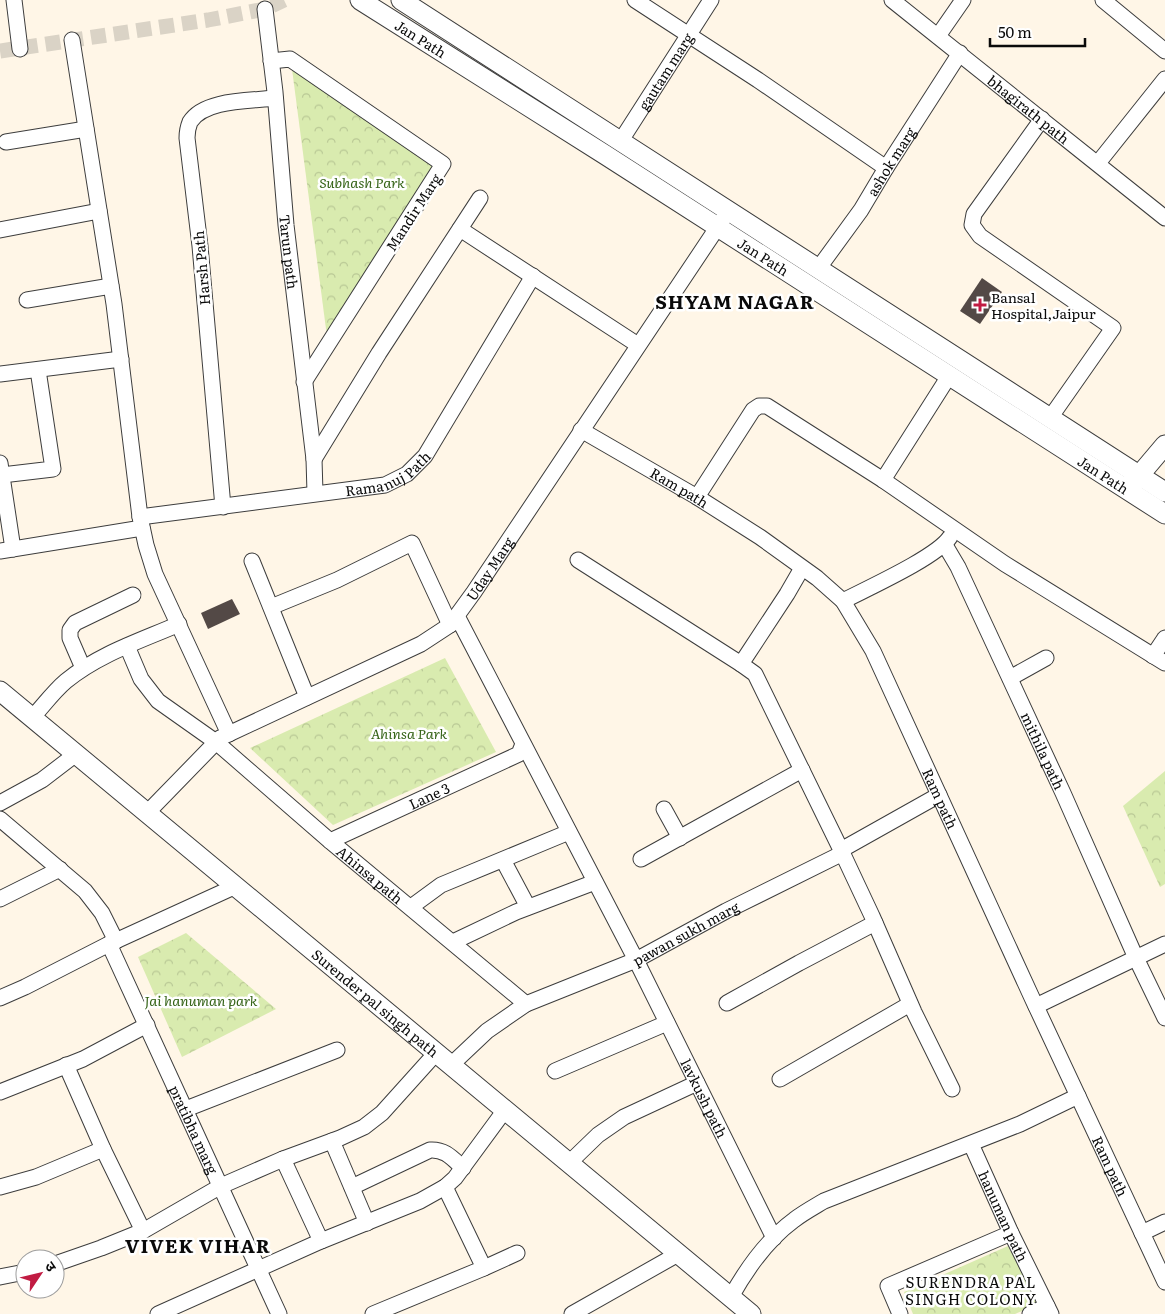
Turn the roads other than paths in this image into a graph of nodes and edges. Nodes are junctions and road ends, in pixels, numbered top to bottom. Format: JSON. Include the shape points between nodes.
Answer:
{"nodes":[{"id":1,"x":14,"y":0,"type":"edge"},
{"id":2,"x":360,"y":0,"type":"edge"},
{"id":3,"x":401,"y":0,"type":"edge"},
{"id":4,"x":635,"y":0,"type":"edge"},
{"id":5,"x":711,"y":0,"type":"edge"},
{"id":6,"x":892,"y":0,"type":"edge"},
{"id":7,"x":963,"y":0,"type":"edge"},
{"id":8,"x":1103,"y":0,"type":"edge"},
{"id":9,"x":265,"y":9,"type":"dead end"},
{"id":10,"x":689,"y":34,"type":"junction"},
{"id":11,"x":938,"y":36,"type":"junction"},
{"id":12,"x":72,"y":40,"type":"dead end"},
{"id":13,"x":20,"y":49,"type":"dead end"},
{"id":14,"x":1165,"y":50,"type":"edge"},
{"id":15,"x":960,"y":53,"type":"junction"},
{"id":16,"x":271,"y":62,"type":"junction"},
{"id":17,"x":1165,"y":79,"type":"edge"},
{"id":18,"x":276,"y":98,"type":"junction"},
{"id":19,"x":1042,"y":119,"type":"junction"},
{"id":20,"x":86,"y":129,"type":"junction"},
{"id":21,"x":6,"y":142,"type":"dead end"},
{"id":22,"x":620,"y":142,"type":"junction"},
{"id":23,"x":1098,"y":164,"type":"junction"},
{"id":24,"x":886,"y":168,"type":"junction"},
{"id":25,"x":480,"y":198,"type":"dead end"},
{"id":26,"x":99,"y":211,"type":"junction"},
{"id":27,"x":728,"y":211,"type":"junction"},
{"id":28,"x":1165,"y":218,"type":"edge"},
{"id":29,"x":718,"y":227,"type":"junction"},
{"id":30,"x":460,"y":229,"type":"junction"},
{"id":31,"x":0,"y":230,"type":"edge"},
{"id":32,"x":818,"y":269,"type":"junction"},
{"id":33,"x":533,"y":276,"type":"junction"},
{"id":34,"x":111,"y":286,"type":"junction"},
{"id":35,"x":27,"y":300,"type":"dead end"},
{"id":36,"x":638,"y":345,"type":"junction"},
{"id":37,"x":121,"y":359,"type":"junction"},
{"id":38,"x":38,"y":370,"type":"junction"},
{"id":39,"x":0,"y":374,"type":"edge"},
{"id":40,"x":949,"y":376,"type":"junction"},
{"id":41,"x":304,"y":382,"type":"junction"},
{"id":42,"x":1050,"y":418,"type":"junction"},
{"id":43,"x":582,"y":430,"type":"junction"},
{"id":44,"x":1165,"y":445,"type":"edge"},
{"id":45,"x":314,"y":459,"type":"junction"},
{"id":46,"x":1,"y":469,"type":"edge"},
{"id":47,"x":1140,"y":476,"type":"junction"},
{"id":48,"x":883,"y":480,"type":"junction"},
{"id":49,"x":1128,"y":490,"type":"junction"},
{"id":50,"x":1165,"y":492,"type":"edge"},
{"id":51,"x":315,"y":493,"type":"junction"},
{"id":52,"x":697,"y":497,"type":"junction"},
{"id":53,"x":223,"y":507,"type":"junction"},
{"id":54,"x":1165,"y":514,"type":"edge"},
{"id":55,"x":141,"y":522,"type":"junction"},
{"id":56,"x":955,"y":529,"type":"junction"},
{"id":57,"x":945,"y":544,"type":"junction"},
{"id":58,"x":7,"y":550,"type":"edge"},
{"id":59,"x":578,"y":560,"type":"dead end"},
{"id":60,"x":252,"y":562,"type":"dead end"},
{"id":61,"x":802,"y":568,"type":"junction"},
{"id":62,"x":133,"y":595,"type":"dead end"},
{"id":63,"x":843,"y":601,"type":"junction"},
{"id":64,"x":270,"y":607,"type":"junction"},
{"id":65,"x":453,"y":620,"type":"junction"},
{"id":66,"x":179,"y":624,"type":"junction"},
{"id":67,"x":1165,"y":638,"type":"edge"},
{"id":68,"x":127,"y":646,"type":"junction"},
{"id":69,"x":1046,"y":658,"type":"dead end"},
{"id":70,"x":1159,"y":660,"type":"edge"},
{"id":71,"x":741,"y":664,"type":"junction"},
{"id":72,"x":83,"y":668,"type":"junction"},
{"id":73,"x":1010,"y":678,"type":"junction"},
{"id":74,"x":307,"y":697,"type":"junction"},
{"id":75,"x":3,"y":698,"type":"edge"},
{"id":76,"x":32,"y":718,"type":"junction"},
{"id":77,"x":229,"y":734,"type":"junction"},
{"id":78,"x":216,"y":742,"type":"junction"},
{"id":79,"x":523,"y":744,"type":"junction"},
{"id":80,"x":76,"y":754,"type":"junction"},
{"id":81,"x":802,"y":770,"type":"junction"},
{"id":82,"x":939,"y":795,"type":"junction"},
{"id":83,"x":0,"y":803,"type":"edge"},
{"id":84,"x":664,"y":809,"type":"dead end"},
{"id":85,"x":147,"y":813,"type":"junction"},
{"id":86,"x":0,"y":818,"type":"edge"},
{"id":87,"x":569,"y":832,"type":"junction"},
{"id":88,"x":680,"y":838,"type":"junction"},
{"id":89,"x":330,"y":840,"type":"junction"},
{"id":90,"x":842,"y":852,"type":"junction"},
{"id":91,"x":641,"y":859,"type":"dead end"},
{"id":92,"x":502,"y":860,"type":"junction"},
{"id":93,"x":60,"y":870,"type":"junction"},
{"id":94,"x":595,"y":882,"type":"junction"},
{"id":95,"x":236,"y":886,"type":"junction"},
{"id":96,"x":0,"y":899,"type":"edge"},
{"id":97,"x":411,"y":907,"type":"junction"},
{"id":98,"x":528,"y":907,"type":"junction"},
{"id":99,"x":875,"y":923,"type":"junction"},
{"id":100,"x":453,"y":942,"type":"junction"},
{"id":101,"x":112,"y":943,"type":"junction"},
{"id":102,"x":1165,"y":944,"type":"edge"},
{"id":103,"x":1136,"y":958,"type":"junction"},
{"id":104,"x":636,"y":960,"type":"junction"},
{"id":105,"x":0,"y":998,"type":"edge"},
{"id":106,"x":727,"y":1003,"type":"dead end"},
{"id":107,"x":526,"y":1004,"type":"junction"},
{"id":108,"x":910,"y":1004,"type":"junction"},
{"id":109,"x":1036,"y":1006,"type":"junction"},
{"id":110,"x":1165,"y":1018,"type":"edge"},
{"id":111,"x":667,"y":1023,"type":"junction"},
{"id":112,"x":147,"y":1025,"type":"junction"},
{"id":113,"x":337,"y":1050,"type":"dead end"},
{"id":114,"x":436,"y":1053,"type":"junction"},
{"id":115,"x":66,"y":1065,"type":"junction"},
{"id":116,"x":452,"y":1066,"type":"junction"},
{"id":117,"x":555,"y":1071,"type":"dead end"},
{"id":118,"x":780,"y":1079,"type":"dead end"},
{"id":119,"x":697,"y":1083,"type":"junction"},
{"id":120,"x":952,"y":1089,"type":"dead end"},
{"id":121,"x":0,"y":1092,"type":"edge"},
{"id":122,"x":1078,"y":1096,"type":"junction"},
{"id":123,"x":186,"y":1109,"type":"junction"},
{"id":124,"x":505,"y":1110,"type":"junction"},
{"id":125,"x":332,"y":1141,"type":"junction"},
{"id":126,"x":971,"y":1144,"type":"junction"},
{"id":127,"x":103,"y":1149,"type":"junction"},
{"id":128,"x":283,"y":1159,"type":"junction"},
{"id":129,"x":569,"y":1163,"type":"junction"},
{"id":130,"x":463,"y":1168,"type":"junction"},
{"id":131,"x":221,"y":1186,"type":"junction"},
{"id":132,"x":0,"y":1187,"type":"edge"},
{"id":133,"x":352,"y":1187,"type":"junction"},
{"id":134,"x":445,"y":1187,"type":"junction"},
{"id":135,"x":1165,"y":1222,"type":"edge"},
{"id":136,"x":367,"y":1223,"type":"junction"},
{"id":137,"x":143,"y":1231,"type":"junction"},
{"id":138,"x":1011,"y":1233,"type":"junction"},
{"id":139,"x":1142,"y":1233,"type":"junction"},
{"id":140,"x":774,"y":1238,"type":"junction"},
{"id":141,"x":321,"y":1241,"type":"junction"},
{"id":142,"x":516,"y":1253,"type":"dead end"},
{"id":143,"x":678,"y":1254,"type":"junction"},
{"id":144,"x":65,"y":1261,"type":"edge"},
{"id":145,"x":259,"y":1268,"type":"junction"},
{"id":146,"x":484,"y":1268,"type":"junction"},
{"id":147,"x":15,"y":1274,"type":"edge"},
{"id":148,"x":0,"y":1277,"type":"edge"},
{"id":149,"x":1165,"y":1282,"type":"edge"},
{"id":150,"x":730,"y":1297,"type":"junction"},
{"id":151,"x":186,"y":1308,"type":"edge"},
{"id":152,"x":1049,"y":1310,"type":"edge"},
{"id":153,"x":158,"y":1314,"type":"edge"},
{"id":154,"x":279,"y":1314,"type":"edge"},
{"id":155,"x":373,"y":1314,"type":"edge"},
{"id":156,"x":572,"y":1314,"type":"edge"},
{"id":157,"x":751,"y":1314,"type":"edge"},
{"id":158,"x":900,"y":1314,"type":"edge"},
{"id":159,"x":1030,"y":1314,"type":"edge"}],
"edges":[{"from":1,"to":13,"type":"street"},
{"from":2,"to":29,"type":"street","name":"Jan Path"},
{"from":3,"to":22,"type":"street","name":"Jan Path"},
{"from":4,"to":10,"type":"street"},
{"from":5,"to":10,"type":"street","name":"gautam marg"},
{"from":6,"to":11,"type":"street","name":"bhagirath path"},
{"from":7,"to":11,"type":"street"},
{"from":8,"to":14,"type":"street"},
{"from":9,"to":16,"type":"street","name":"Tarun path"},
{"from":10,"to":22,"type":"street","name":"gautam marg"},
{"from":10,"to":24,"type":"street"},
{"from":11,"to":15,"type":"street","name":"bhagirath path"},
{"from":12,"to":20,"type":"street"},
{"from":15,"to":19,"type":"street","name":"bhagirath path"},
{"from":15,"to":24,"type":"street","name":"ashok marg"},
{"from":16,"to":18,"type":"street","name":"Tarun path"},
{"from":16,"to":41,"type":"street","name":"Mandir Marg","via":[[290,58],[443,164]]},
{"from":17,"to":23,"type":"street"},
{"from":18,"to":41,"type":"street","name":"Tarun path"},
{"from":18,"to":53,"type":"street","name":"Harsh Path","via":[[213,105],[199,111],[189,124],[187,138]]},
{"from":19,"to":23,"type":"street","name":"bhagirath path"},
{"from":19,"to":42,"type":"street","via":[[974,214],[972,225],[980,236],[1116,324]]},
{"from":20,"to":21,"type":"street"},
{"from":20,"to":26,"type":"street"},
{"from":22,"to":27,"type":"street","name":"Jan Path"},
{"from":23,"to":28,"type":"street","name":"bhagirath path"},
{"from":24,"to":32,"type":"street","name":"ashok marg","via":[[861,210]]},
{"from":25,"to":30,"type":"street"},
{"from":26,"to":31,"type":"street"},
{"from":26,"to":34,"type":"street"},
{"from":27,"to":29,"type":"street","name":"Uday Marg"},
{"from":27,"to":32,"type":"street","name":"Jan Path"},
{"from":29,"to":36,"type":"street","name":"Uday Marg"},
{"from":29,"to":40,"type":"street","name":"Jan Path"},
{"from":30,"to":33,"type":"street"},
{"from":30,"to":45,"type":"street"},
{"from":32,"to":42,"type":"street","name":"Jan Path"},
{"from":33,"to":36,"type":"street"},
{"from":33,"to":51,"type":"street","name":"Ramanuj Path","via":[[425,456],[408,474],[385,485]]},
{"from":34,"to":35,"type":"street"},
{"from":34,"to":37,"type":"street"},
{"from":36,"to":43,"type":"street","name":"Uday Marg"},
{"from":37,"to":38,"type":"street"},
{"from":37,"to":55,"type":"street"},
{"from":38,"to":39,"type":"street"},
{"from":38,"to":46,"type":"street","via":[[53,469]]},
{"from":40,"to":48,"type":"street"},
{"from":40,"to":49,"type":"street","name":"Jan Path"},
{"from":41,"to":45,"type":"street","name":"Tarun path"},
{"from":42,"to":47,"type":"street","name":"Jan Path"},
{"from":43,"to":52,"type":"street","name":"Ram path"},
{"from":43,"to":65,"type":"street","name":"Uday Marg"},
{"from":44,"to":47,"type":"street"},
{"from":45,"to":51,"type":"street","name":"Tarun path"},
{"from":46,"to":58,"type":"street"},
{"from":47,"to":49,"type":"street"},
{"from":47,"to":50,"type":"street","name":"Jan Path"},
{"from":48,"to":52,"type":"street","via":[[767,406],[759,406],[753,410]]},
{"from":48,"to":56,"type":"street"},
{"from":49,"to":54,"type":"street","name":"Jan Path"},
{"from":51,"to":53,"type":"street","name":"Ramanuj Path"},
{"from":52,"to":61,"type":"street","name":"Ram path"},
{"from":53,"to":55,"type":"street","name":"Ramanuj Path"},
{"from":55,"to":58,"type":"street","name":"Ramanuj Path"},
{"from":55,"to":66,"type":"street","via":[[155,574]]},
{"from":56,"to":57,"type":"street"},
{"from":56,"to":70,"type":"street","via":[[1004,564]]},
{"from":57,"to":63,"type":"street"},
{"from":57,"to":73,"type":"street","name":"mithila path"},
{"from":59,"to":71,"type":"street"},
{"from":60,"to":64,"type":"street"},
{"from":61,"to":63,"type":"street","name":"Ram path"},
{"from":61,"to":71,"type":"street"},
{"from":62,"to":72,"type":"street","via":[[75,623],[70,630],[70,638]]},
{"from":63,"to":82,"type":"street","name":"Ram path","via":[[873,651]]},
{"from":64,"to":65,"type":"street","name":"lavkush path","via":[[412,544]]},
{"from":64,"to":74,"type":"street"},
{"from":65,"to":74,"type":"street","name":"Uday Marg","via":[[420,644]]},
{"from":65,"to":79,"type":"street","name":"lavkush path"},
{"from":66,"to":68,"type":"street"},
{"from":66,"to":77,"type":"street"},
{"from":67,"to":70,"type":"street"},
{"from":68,"to":72,"type":"street"},
{"from":68,"to":78,"type":"street","name":"Ahinsa path","via":[[141,679],[158,701]]},
{"from":69,"to":73,"type":"street"},
{"from":71,"to":81,"type":"street","via":[[755,674]]},
{"from":72,"to":76,"type":"street","via":[[64,682]]},
{"from":73,"to":103,"type":"street","name":"mithila path"},
{"from":74,"to":77,"type":"street","name":"Uday Marg"},
{"from":75,"to":76,"type":"street","name":"Surender pal singh path"},
{"from":76,"to":80,"type":"street","name":"Surender pal singh path"},
{"from":77,"to":78,"type":"street","name":"Uday Marg"},
{"from":78,"to":85,"type":"street","name":"Uday Marg"},
{"from":78,"to":89,"type":"street","name":"Ahinsa path"},
{"from":79,"to":87,"type":"street","name":"lavkush path"},
{"from":79,"to":89,"type":"street","name":"Lane 3","via":[[519,754]]},
{"from":80,"to":83,"type":"street","via":[[42,780]]},
{"from":80,"to":85,"type":"street","name":"Surender pal singh path"},
{"from":81,"to":88,"type":"street"},
{"from":81,"to":90,"type":"street"},
{"from":82,"to":90,"type":"street","name":"pawan sukh marg"},
{"from":82,"to":109,"type":"street","name":"Ram path"},
{"from":84,"to":88,"type":"street"},
{"from":85,"to":95,"type":"street","name":"Surender pal singh path"},
{"from":86,"to":93,"type":"street","name":"pratibha marg"},
{"from":87,"to":92,"type":"street"},
{"from":87,"to":94,"type":"street","name":"lavkush path"},
{"from":88,"to":91,"type":"street"},
{"from":89,"to":97,"type":"street","name":"Ahinsa path"},
{"from":90,"to":99,"type":"street"},
{"from":90,"to":104,"type":"street","name":"pawan sukh marg"},
{"from":92,"to":97,"type":"street","via":[[441,885]]},
{"from":92,"to":98,"type":"street"},
{"from":93,"to":96,"type":"street"},
{"from":93,"to":101,"type":"street","name":"pratibha marg","via":[[85,891],[102,913]]},
{"from":94,"to":98,"type":"street"},
{"from":94,"to":104,"type":"street","name":"lavkush path"},
{"from":95,"to":101,"type":"street"},
{"from":95,"to":114,"type":"street","name":"Surender pal singh path"},
{"from":97,"to":100,"type":"street","name":"Ahinsa path"},
{"from":98,"to":100,"type":"street"},
{"from":99,"to":106,"type":"street"},
{"from":99,"to":108,"type":"street"},
{"from":100,"to":107,"type":"street","name":"Ahinsa path"},
{"from":101,"to":105,"type":"street"},
{"from":101,"to":112,"type":"street","name":"pratibha marg"},
{"from":102,"to":103,"type":"street"},
{"from":103,"to":109,"type":"street"},
{"from":103,"to":110,"type":"street","name":"mithila path"},
{"from":104,"to":107,"type":"street","name":"pawan sukh marg"},
{"from":104,"to":111,"type":"street","name":"lavkush path"},
{"from":107,"to":116,"type":"street","name":"pawan sukh marg","via":[[488,1031]]},
{"from":108,"to":118,"type":"street"},
{"from":108,"to":120,"type":"street"},
{"from":109,"to":122,"type":"street","name":"Ram path"},
{"from":111,"to":117,"type":"street"},
{"from":111,"to":119,"type":"street","name":"lavkush path"},
{"from":112,"to":115,"type":"street"},
{"from":112,"to":123,"type":"street","name":"pratibha marg"},
{"from":113,"to":123,"type":"street"},
{"from":114,"to":116,"type":"street","name":"Surender pal singh path"},
{"from":114,"to":125,"type":"street","via":[[382,1113],[364,1126]]},
{"from":115,"to":121,"type":"street"},
{"from":115,"to":127,"type":"street"},
{"from":116,"to":124,"type":"street","name":"Surender pal singh path"},
{"from":119,"to":129,"type":"street","via":[[624,1117],[598,1135]]},
{"from":119,"to":140,"type":"street","name":"lavkush path"},
{"from":122,"to":126,"type":"street"},
{"from":122,"to":139,"type":"street","name":"Ram path"},
{"from":123,"to":131,"type":"street","name":"pratibha marg"},
{"from":124,"to":129,"type":"street","name":"Surender pal singh path"},
{"from":124,"to":130,"type":"street"},
{"from":125,"to":128,"type":"street"},
{"from":125,"to":133,"type":"street"},
{"from":126,"to":138,"type":"street","name":"hanuman path"},
{"from":126,"to":140,"type":"street","via":[[824,1201],[794,1220]]},
{"from":127,"to":132,"type":"street","via":[[36,1177]]},
{"from":127,"to":137,"type":"street"},
{"from":128,"to":131,"type":"street"},
{"from":128,"to":141,"type":"street"},
{"from":129,"to":143,"type":"street","name":"Surender pal singh path"},
{"from":130,"to":133,"type":"street","via":[[446,1153],[430,1150]]},
{"from":130,"to":134,"type":"street"},
{"from":131,"to":137,"type":"street"},
{"from":131,"to":145,"type":"street","name":"pratibha marg"},
{"from":133,"to":136,"type":"street"},
{"from":134,"to":136,"type":"street"},
{"from":134,"to":146,"type":"street"},
{"from":135,"to":139,"type":"street"},
{"from":136,"to":141,"type":"street"},
{"from":137,"to":144,"type":"street"},
{"from":138,"to":152,"type":"street","name":"hanuman path"},
{"from":138,"to":158,"type":"street","via":[[888,1286]]},
{"from":139,"to":149,"type":"street","name":"Ram path"},
{"from":140,"to":150,"type":"street","via":[[744,1272]]},
{"from":141,"to":145,"type":"street"},
{"from":142,"to":146,"type":"street"},
{"from":143,"to":150,"type":"street","name":"Surender pal singh path"},
{"from":143,"to":156,"type":"street"},
{"from":145,"to":151,"type":"street"},
{"from":145,"to":154,"type":"street","name":"pratibha marg"},
{"from":146,"to":155,"type":"street"},
{"from":147,"to":148,"type":"street"},
{"from":150,"to":157,"type":"street","name":"Surender pal singh path"},
{"from":151,"to":153,"type":"street"},
{"from":152,"to":159,"type":"street"}]}
